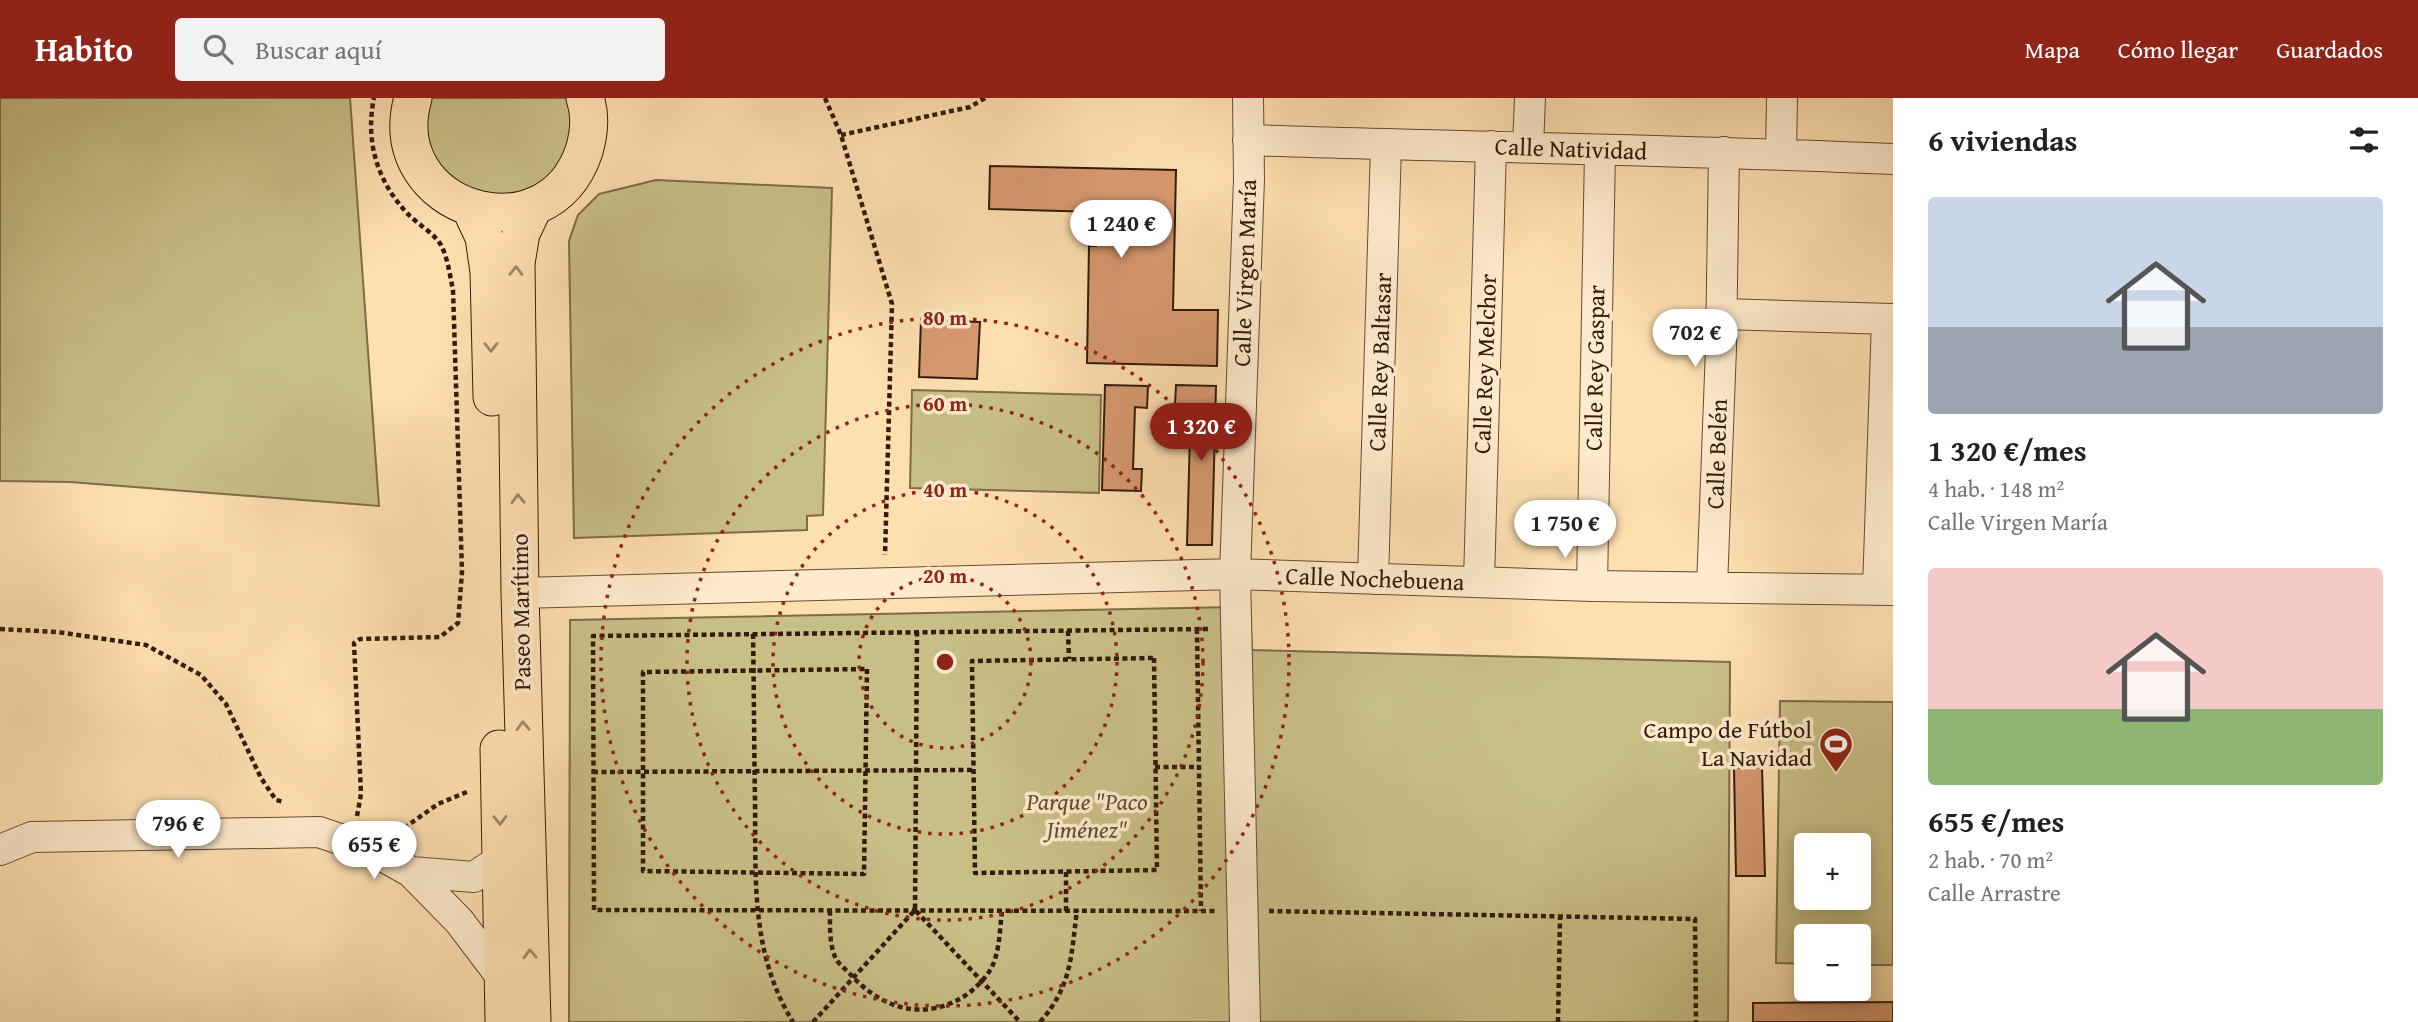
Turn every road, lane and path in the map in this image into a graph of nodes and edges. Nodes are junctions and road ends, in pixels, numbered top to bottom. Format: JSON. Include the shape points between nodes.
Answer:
{"nodes":[{"id":1,"x":374,"y":98,"type":"edge"},
{"id":2,"x":413,"y":98,"type":"edge"},
{"id":3,"x":585,"y":98,"type":"edge"},
{"id":4,"x":825,"y":98,"type":"edge"},
{"id":5,"x":985,"y":98,"type":"edge"},
{"id":6,"x":1248,"y":98,"type":"edge"},
{"id":7,"x":1531,"y":98,"type":"edge"},
{"id":8,"x":1782,"y":98,"type":"edge"},
{"id":9,"x":841,"y":135,"type":"junction"},
{"id":10,"x":1248,"y":139,"type":"junction"},
{"id":11,"x":1386,"y":145,"type":"junction"},
{"id":12,"x":1491,"y":146,"type":"junction"},
{"id":13,"x":1528,"y":147,"type":"junction"},
{"id":14,"x":1600,"y":151,"type":"junction"},
{"id":15,"x":1724,"y":152,"type":"junction"},
{"id":16,"x":1781,"y":154,"type":"junction"},
{"id":17,"x":1893,"y":159,"type":"edge"},
{"id":18,"x":534,"y":206,"type":"junction"},
{"id":19,"x":471,"y":209,"type":"junction"},
{"id":20,"x":1722,"y":314,"type":"junction"},
{"id":21,"x":1890,"y":319,"type":"edge"},
{"id":22,"x":1235,"y":575,"type":"junction"},
{"id":23,"x":1373,"y":579,"type":"junction"},
{"id":24,"x":1479,"y":582,"type":"junction"},
{"id":25,"x":882,"y":583,"type":"junction"},
{"id":26,"x":1592,"y":586,"type":"junction"},
{"id":27,"x":1712,"y":587,"type":"junction"},
{"id":28,"x":1886,"y":590,"type":"edge"},
{"id":29,"x":520,"y":593,"type":"junction"},
{"id":30,"x":1236,"y":628,"type":"junction"},
{"id":31,"x":0,"y":629,"type":"edge"},
{"id":32,"x":1197,"y":629,"type":"junction"},
{"id":33,"x":1068,"y":631,"type":"junction"},
{"id":34,"x":917,"y":632,"type":"junction"},
{"id":35,"x":753,"y":634,"type":"junction"},
{"id":36,"x":1069,"y":659,"type":"junction"},
{"id":37,"x":753,"y":671,"type":"junction"},
{"id":38,"x":1199,"y":766,"type":"junction"},
{"id":39,"x":1155,"y":767,"type":"junction"},
{"id":40,"x":865,"y":769,"type":"junction"},
{"id":41,"x":916,"y":769,"type":"junction"},
{"id":42,"x":973,"y":770,"type":"junction"},
{"id":43,"x":754,"y":771,"type":"junction"},
{"id":44,"x":593,"y":772,"type":"junction"},
{"id":45,"x":643,"y":772,"type":"junction"},
{"id":46,"x":478,"y":788,"type":"dead end"},
{"id":47,"x":287,"y":803,"type":"dead end"},
{"id":48,"x":348,"y":814,"type":"dead end"},
{"id":49,"x":0,"y":850,"type":"edge"},
{"id":50,"x":372,"y":850,"type":"junction"},
{"id":51,"x":501,"y":859,"type":"junction"},
{"id":52,"x":755,"y":871,"type":"junction"},
{"id":53,"x":1066,"y":871,"type":"junction"},
{"id":54,"x":411,"y":872,"type":"junction"},
{"id":55,"x":756,"y":910,"type":"junction"},
{"id":56,"x":830,"y":911,"type":"junction"},
{"id":57,"x":915,"y":911,"type":"junction"},
{"id":58,"x":1002,"y":911,"type":"junction"},
{"id":59,"x":1066,"y":911,"type":"junction"},
{"id":60,"x":1077,"y":911,"type":"junction"},
{"id":61,"x":1201,"y":911,"type":"junction"},
{"id":62,"x":1242,"y":911,"type":"junction"},
{"id":63,"x":1560,"y":917,"type":"junction"},
{"id":64,"x":503,"y":979,"type":"junction"},
{"id":65,"x":855,"y":979,"type":"junction"},
{"id":66,"x":982,"y":982,"type":"junction"},
{"id":67,"x":504,"y":1022,"type":"edge"},
{"id":68,"x":532,"y":1022,"type":"edge"},
{"id":69,"x":793,"y":1022,"type":"edge"},
{"id":70,"x":813,"y":1022,"type":"edge"},
{"id":71,"x":1020,"y":1022,"type":"edge"},
{"id":72,"x":1040,"y":1022,"type":"edge"},
{"id":73,"x":1245,"y":1022,"type":"edge"},
{"id":74,"x":1558,"y":1022,"type":"edge"},
{"id":75,"x":1696,"y":1022,"type":"edge"}],
"edges":[{"from":1,"to":48,"type":"path","via":[[370,118],[373,154],[386,186],[406,213],[442,245],[453,290],[463,572],[458,623],[440,637],[360,639],[354,643],[361,794],[357,813]]},
{"from":2,"to":19,"type":"main road","via":[[408,114],[411,145],[423,173],[444,195]]},
{"from":3,"to":18,"type":"main road","via":[[588,137],[579,166],[560,190]]},
{"from":4,"to":9,"type":"path"},
{"from":5,"to":9,"type":"path","via":[[970,107]]},
{"from":6,"to":10,"type":"street","name":"Calle Virgen María"},
{"from":7,"to":13,"type":"street"},
{"from":8,"to":16,"type":"street"},
{"from":9,"to":25,"type":"path","via":[[892,303]]},
{"from":10,"to":11,"type":"street","name":"Calle Natividad"},
{"from":10,"to":22,"type":"street","name":"Calle Virgen María"},
{"from":11,"to":12,"type":"street","name":"Calle Natividad"},
{"from":11,"to":23,"type":"street","name":"Calle Rey Baltasar"},
{"from":12,"to":13,"type":"street","name":"Calle Natividad"},
{"from":12,"to":24,"type":"street","name":"Calle Rey Melchor"},
{"from":13,"to":14,"type":"street","name":"Calle Natividad"},
{"from":14,"to":15,"type":"street","name":"Calle Natividad"},
{"from":14,"to":26,"type":"street","name":"Calle Rey Gaspar"},
{"from":15,"to":16,"type":"street","name":"Calle Natividad"},
{"from":15,"to":20,"type":"street","name":"Calle Belén"},
{"from":16,"to":17,"type":"street","name":"Calle Natividad"},
{"from":18,"to":19,"type":"main road","via":[[492,213]]},
{"from":29,"to":18,"type":"main road","name":"Paseo Marítimo","one_way":true,"via":[[516,263],[521,233]]},
{"from":19,"to":51,"type":"main road","name":"Paseo Marítimo","one_way":true,"via":[[484,237],[489,272]]},
{"from":20,"to":21,"type":"street"},
{"from":20,"to":27,"type":"street","name":"Calle Belén"},
{"from":21,"to":28,"type":"street"},
{"from":22,"to":23,"type":"street","name":"Calle Nochebuena"},
{"from":22,"to":25,"type":"street","name":"Calle Nochebuena"},
{"from":22,"to":30,"type":"street","name":"Calle Virgen María"},
{"from":23,"to":24,"type":"street","name":"Calle Nochebuena"},
{"from":24,"to":26,"type":"street","name":"Calle Nochebuena"},
{"from":25,"to":29,"type":"street","name":"Calle Nochebuena"},
{"from":26,"to":27,"type":"street","name":"Calle Nochebuena"},
{"from":27,"to":28,"type":"street","name":"Calle Nochebuena"},
{"from":68,"to":29,"type":"main road","name":"Paseo Marítimo","one_way":true},
{"from":30,"to":32,"type":"path"},
{"from":30,"to":62,"type":"street","name":"Calle Virgen María"},
{"from":31,"to":47,"type":"path","via":[[145,645],[201,676],[226,704],[261,778],[276,800]]},
{"from":32,"to":33,"type":"path"},
{"from":32,"to":38,"type":"path"},
{"from":33,"to":34,"type":"path"},
{"from":33,"to":36,"type":"path"},
{"from":34,"to":35,"type":"path"},
{"from":34,"to":41,"type":"path"},
{"from":35,"to":37,"type":"path"},
{"from":35,"to":44,"type":"path","via":[[593,636]]},
{"from":36,"to":39,"type":"path","via":[[1154,658]]},
{"from":36,"to":42,"type":"path","via":[[972,661]]},
{"from":37,"to":40,"type":"path","via":[[867,669]]},
{"from":37,"to":43,"type":"path"},
{"from":37,"to":45,"type":"path","via":[[643,673]]},
{"from":38,"to":39,"type":"path"},
{"from":38,"to":61,"type":"path"},
{"from":39,"to":53,"type":"path","via":[[1157,870]]},
{"from":40,"to":41,"type":"path"},
{"from":40,"to":43,"type":"path"},
{"from":40,"to":52,"type":"path","via":[[864,873]]},
{"from":41,"to":42,"type":"path"},
{"from":41,"to":57,"type":"path"},
{"from":42,"to":53,"type":"path","via":[[975,873]]},
{"from":43,"to":45,"type":"path"},
{"from":43,"to":52,"type":"path"},
{"from":44,"to":45,"type":"path"},
{"from":44,"to":55,"type":"path","via":[[594,910]]},
{"from":45,"to":52,"type":"path","via":[[643,871]]},
{"from":46,"to":50,"type":"path","via":[[439,804]]},
{"from":49,"to":50,"type":"street","via":[[32,837],[318,832]]},
{"from":50,"to":54,"type":"street"},
{"from":51,"to":54,"type":"street","via":[[474,877]]},
{"from":51,"to":64,"type":"main road","name":"Paseo Marítimo"},
{"from":52,"to":55,"type":"path"},
{"from":53,"to":59,"type":"path"},
{"from":54,"to":64,"type":"street","via":[[459,920]]},
{"from":55,"to":56,"type":"path"},
{"from":55,"to":69,"type":"path","via":[[768,971]]},
{"from":56,"to":57,"type":"path"},
{"from":56,"to":65,"type":"path","via":[[836,958]]},
{"from":57,"to":58,"type":"path"},
{"from":57,"to":65,"type":"path"},
{"from":57,"to":66,"type":"path"},
{"from":58,"to":59,"type":"path"},
{"from":58,"to":66,"type":"path","via":[[995,959]]},
{"from":59,"to":60,"type":"path"},
{"from":60,"to":61,"type":"path"},
{"from":60,"to":72,"type":"path","via":[[1069,973],[1053,1008]]},
{"from":61,"to":62,"type":"path"},
{"from":62,"to":63,"type":"path"},
{"from":62,"to":73,"type":"street","name":"Calle Virgen María"},
{"from":63,"to":74,"type":"path"},
{"from":63,"to":75,"type":"path","via":[[1695,919]]},
{"from":64,"to":67,"type":"main road","name":"Paseo Marítimo"},
{"from":65,"to":66,"type":"path","via":[[894,1008],[920,1013],[960,1001]]},
{"from":65,"to":70,"type":"path"},
{"from":66,"to":71,"type":"path"}]}
